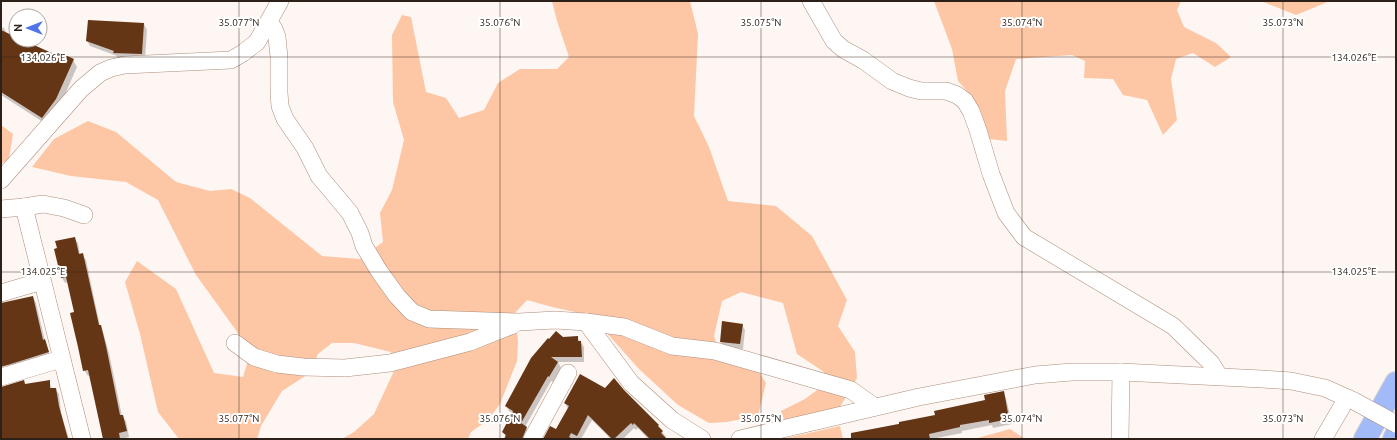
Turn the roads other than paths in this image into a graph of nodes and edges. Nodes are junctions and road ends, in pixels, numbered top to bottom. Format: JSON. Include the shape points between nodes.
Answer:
{"nodes":[{"id":1,"x":280,"y":1,"type":"edge"},
{"id":2,"x":811,"y":1,"type":"edge"},
{"id":3,"x":269,"y":22,"type":"junction"},
{"id":4,"x":1,"y":180,"type":"edge"},
{"id":5,"x":24,"y":208,"type":"junction"},
{"id":6,"x":1,"y":209,"type":"edge"},
{"id":7,"x":84,"y":215,"type":"dead end"},
{"id":8,"x":42,"y":281,"type":"junction"},
{"id":9,"x":1,"y":293,"type":"edge"},
{"id":10,"x":519,"y":322,"type":"junction"},
{"id":11,"x":586,"y":322,"type":"junction"},
{"id":12,"x":235,"y":343,"type":"dead end"},
{"id":13,"x":61,"y":359,"type":"junction"},
{"id":14,"x":1122,"y":372,"type":"junction"},
{"id":15,"x":568,"y":373,"type":"dead end"},
{"id":16,"x":1219,"y":376,"type":"junction"},
{"id":17,"x":1,"y":377,"type":"edge"},
{"id":18,"x":1396,"y":383,"type":"edge"},
{"id":19,"x":1351,"y":400,"type":"junction"},
{"id":20,"x":875,"y":408,"type":"junction"},
{"id":21,"x":1396,"y":424,"type":"edge"},
{"id":22,"x":1396,"y":435,"type":"edge"},
{"id":23,"x":80,"y":439,"type":"edge"},
{"id":24,"x":532,"y":439,"type":"edge"},
{"id":25,"x":702,"y":439,"type":"edge"},
{"id":26,"x":740,"y":439,"type":"edge"},
{"id":27,"x":1120,"y":439,"type":"edge"},
{"id":28,"x":1323,"y":439,"type":"edge"},
{"id":29,"x":1365,"y":439,"type":"edge"},
{"id":30,"x":1394,"y":439,"type":"edge"}],
"edges":[{"from":1,"to":3,"type":"street"},
{"from":2,"to":16,"type":"street","via":[[834,41],[892,81],[921,91],[946,91],[965,101],[974,117],[1006,213],[1024,237],[1173,326],[1211,363]]},
{"from":3,"to":4,"type":"street","via":[[257,42],[231,60],[125,65],[100,73],[81,89]]},
{"from":3,"to":10,"type":"street","via":[[277,37],[279,99],[285,119],[319,176],[350,214],[364,246],[397,296],[412,312],[429,319]]},
{"from":5,"to":6,"type":"street"},
{"from":5,"to":7,"type":"street","via":[[43,204]]},
{"from":5,"to":8,"type":"street"},
{"from":8,"to":9,"type":"street"},
{"from":8,"to":13,"type":"street"},
{"from":10,"to":11,"type":"street"},
{"from":10,"to":12,"type":"street","via":[[470,342],[390,363],[345,368],[277,364],[254,357]]},
{"from":11,"to":20,"type":"street","via":[[624,327],[672,346],[715,351],[851,390]]},
{"from":11,"to":25,"type":"street","via":[[631,383],[672,420]]},
{"from":13,"to":17,"type":"street"},
{"from":13,"to":23,"type":"street"},
{"from":14,"to":16,"type":"street"},
{"from":14,"to":20,"type":"street","via":[[1072,372],[1035,376]]},
{"from":14,"to":27,"type":"street"},
{"from":15,"to":24,"type":"street"},
{"from":16,"to":19,"type":"street","via":[[1291,381],[1325,388]]},
{"from":18,"to":29,"type":"highway"},
{"from":19,"to":21,"type":"street","bridge":true},
{"from":19,"to":28,"type":"street"},
{"from":20,"to":26,"type":"street"},
{"from":22,"to":30,"type":"highway"}]}
